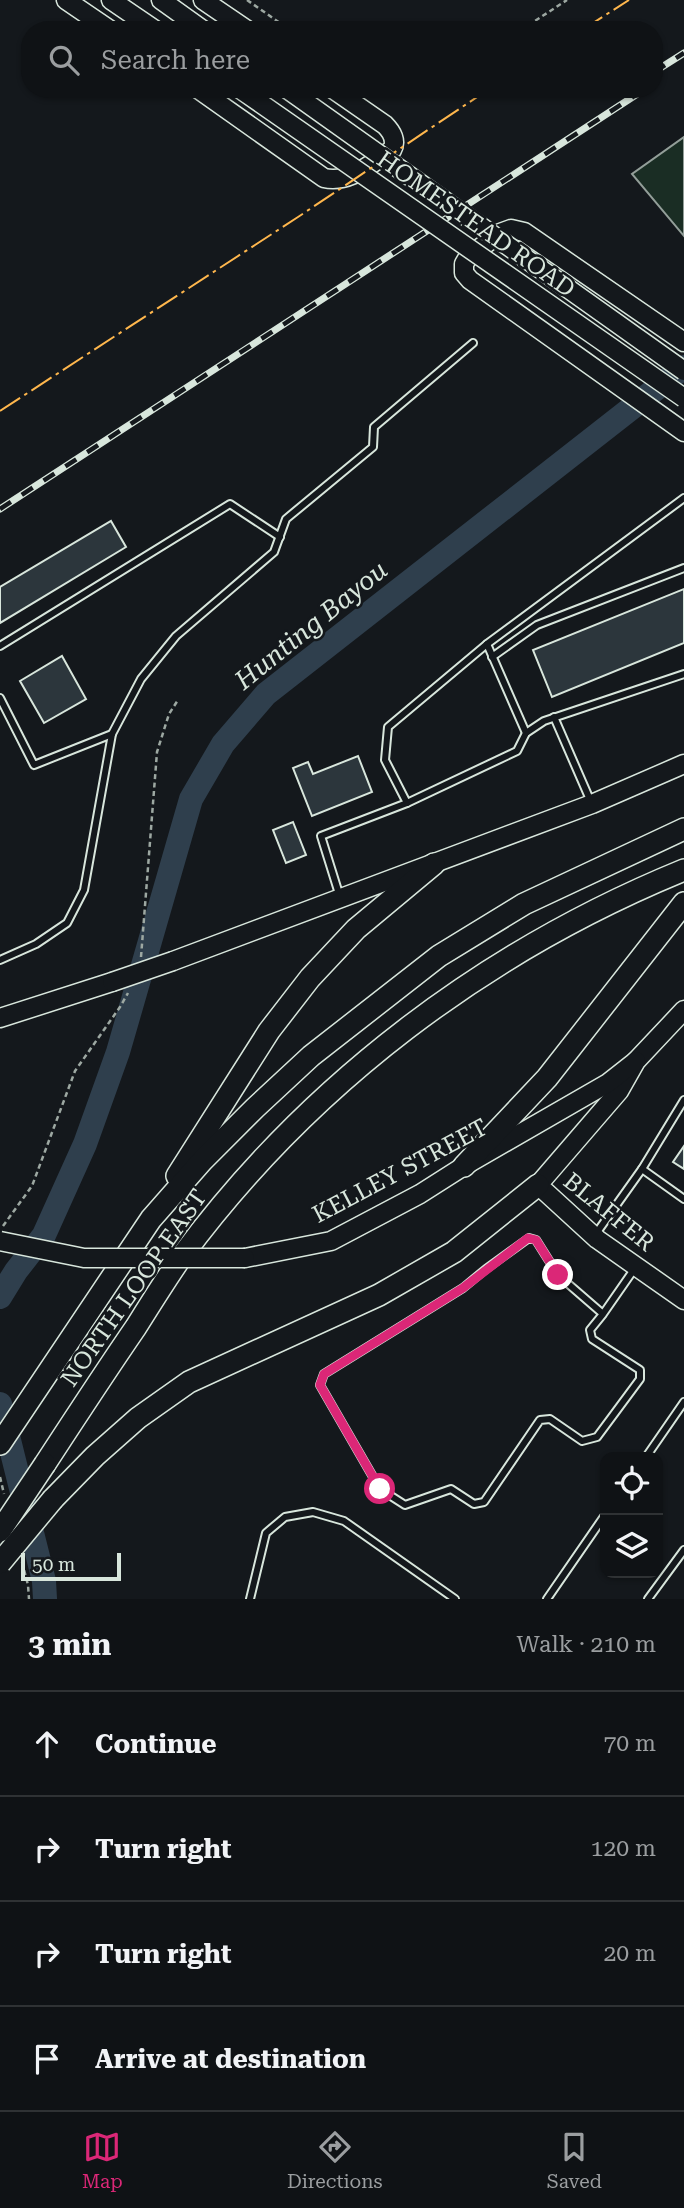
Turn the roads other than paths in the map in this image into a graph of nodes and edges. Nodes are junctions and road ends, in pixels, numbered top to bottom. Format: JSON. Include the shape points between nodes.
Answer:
{"nodes":[{"id":1,"x":66,"y":0,"type":"edge"},
{"id":2,"x":111,"y":0,"type":"edge"},
{"id":3,"x":161,"y":0,"type":"edge"},
{"id":4,"x":203,"y":0,"type":"edge"},
{"id":5,"x":97,"y":21,"type":"edge"},
{"id":6,"x":142,"y":21,"type":"edge"},
{"id":7,"x":190,"y":21,"type":"edge"},
{"id":8,"x":234,"y":21,"type":"edge"},
{"id":9,"x":211,"y":98,"type":"edge"},
{"id":10,"x":253,"y":98,"type":"edge"},
{"id":11,"x":300,"y":98,"type":"edge"},
{"id":12,"x":347,"y":98,"type":"edge"},
{"id":13,"x":684,"y":342,"type":"edge"},
{"id":14,"x":473,"y":343,"type":"dead end"},
{"id":15,"x":684,"y":371,"type":"edge"},
{"id":16,"x":684,"y":398,"type":"edge"},
{"id":17,"x":684,"y":432,"type":"edge"},
{"id":18,"x":683,"y":501,"type":"edge"},
{"id":19,"x":280,"y":537,"type":"junction"},
{"id":20,"x":684,"y":568,"type":"edge"},
{"id":21,"x":487,"y":645,"type":"junction"},
{"id":22,"x":0,"y":646,"type":"edge"},
{"id":23,"x":492,"y":657,"type":"junction"},
{"id":24,"x":684,"y":674,"type":"edge"},
{"id":25,"x":0,"y":698,"type":"edge"},
{"id":26,"x":554,"y":718,"type":"junction"},
{"id":27,"x":526,"y":733,"type":"junction"},
{"id":28,"x":112,"y":734,"type":"junction"},
{"id":29,"x":684,"y":764,"type":"edge"},
{"id":30,"x":407,"y":803,"type":"junction"},
{"id":31,"x":592,"y":804,"type":"junction"},
{"id":32,"x":684,"y":829,"type":"edge"},
{"id":33,"x":434,"y":864,"type":"junction"},
{"id":34,"x":684,"y":870,"type":"edge"},
{"id":35,"x":341,"y":899,"type":"junction"},
{"id":36,"x":684,"y":903,"type":"edge"},
{"id":37,"x":0,"y":960,"type":"edge"},
{"id":38,"x":684,"y":1010,"type":"edge"},
{"id":39,"x":0,"y":1018,"type":"edge"},
{"id":40,"x":636,"y":1061,"type":"junction"},
{"id":41,"x":684,"y":1100,"type":"edge"},
{"id":42,"x":464,"y":1166,"type":"junction"},
{"id":43,"x":642,"y":1169,"type":"junction"},
{"id":44,"x":538,"y":1185,"type":"junction"},
{"id":45,"x":684,"y":1199,"type":"edge"},
{"id":46,"x":151,"y":1219,"type":"junction"},
{"id":47,"x":594,"y":1236,"type":"junction"},
{"id":48,"x":0,"y":1241,"type":"edge"},
{"id":49,"x":636,"y":1266,"type":"junction"},
{"id":50,"x":684,"y":1300,"type":"edge"},
{"id":51,"x":603,"y":1314,"type":"junction"},
{"id":52,"x":684,"y":1402,"type":"edge"},
{"id":53,"x":0,"y":1444,"type":"edge"},
{"id":54,"x":649,"y":1452,"type":"edge"},
{"id":55,"x":600,"y":1522,"type":"edge"},
{"id":56,"x":0,"y":1531,"type":"edge"},
{"id":57,"x":684,"y":1550,"type":"edge"},
{"id":58,"x":0,"y":1563,"type":"edge"},
{"id":59,"x":250,"y":1599,"type":"edge"},
{"id":60,"x":455,"y":1599,"type":"edge"},
{"id":61,"x":547,"y":1599,"type":"edge"},
{"id":62,"x":648,"y":1599,"type":"edge"}],
"edges":[{"from":1,"to":5,"type":"main road"},
{"from":2,"to":6,"type":"main road"},
{"from":3,"to":7,"type":"main road"},
{"from":4,"to":8,"type":"main road"},
{"from":9,"to":12,"type":"main road","via":[[324,178],[335,181],[346,179],[394,146],[392,132]]},
{"from":10,"to":16,"type":"main road","name":"HOMESTEAD ROAD","bridge":true},
{"from":11,"to":15,"type":"main road","name":"HOMESTEAD ROAD","bridge":true},
{"from":13,"to":17,"type":"main road","via":[[524,232],[510,229],[500,233],[464,264],[470,280]]},
{"from":14,"to":19,"type":"lane","via":[[374,427],[373,447],[286,519]]},
{"from":18,"to":21,"type":"lane"},
{"from":19,"to":22,"type":"lane","via":[[230,504]]},
{"from":19,"to":28,"type":"lane","via":[[275,552],[176,636],[141,679]]},
{"from":20,"to":23,"type":"lane","via":[[537,625]]},
{"from":21,"to":23,"type":"lane"},
{"from":21,"to":30,"type":"lane","via":[[388,727],[385,760]]},
{"from":23,"to":27,"type":"lane"},
{"from":24,"to":26,"type":"lane"},
{"from":25,"to":28,"type":"lane","via":[[34,765]]},
{"from":26,"to":27,"type":"lane"},
{"from":26,"to":31,"type":"lane"},
{"from":27,"to":30,"type":"lane","via":[[517,751]]},
{"from":28,"to":37,"type":"lane","via":[[84,890],[68,923]]},
{"from":29,"to":31,"type":"main road"},
{"from":30,"to":35,"type":"lane","via":[[321,836]]},
{"from":31,"to":33,"type":"main road"},
{"from":32,"to":46,"type":"highway","name":"NORTH LOOP EAST","via":[[524,904],[439,956],[311,1056],[229,1134]]},
{"from":33,"to":35,"type":"main road"},
{"from":33,"to":46,"type":"highway","via":[[356,929],[310,978],[269,1031]]},
{"from":34,"to":56,"type":"highway","name":"NORTH LOOP EAST","bridge":true,"via":[[546,935],[465,985],[388,1042],[287,1133],[182,1257]]},
{"from":35,"to":39,"type":"main road","bridge":true},
{"from":36,"to":42,"type":"highway","via":[[547,1077]]},
{"from":38,"to":40,"type":"main road"},
{"from":40,"to":42,"type":"main road","name":"KELLEY STREET","via":[[608,1083]]},
{"from":40,"to":44,"type":"main road","via":[[619,1091]]},
{"from":41,"to":43,"type":"lane"},
{"from":42,"to":48,"type":"main road","name":"KELLEY STREET","bridge":true,"via":[[331,1241],[245,1258],[85,1258]]},
{"from":43,"to":45,"type":"lane"},
{"from":43,"to":47,"type":"lane"},
{"from":44,"to":47,"type":"main road","name":"BLAFFER"},
{"from":44,"to":58,"type":"highway","bridge":true,"via":[[454,1252],[379,1295],[189,1382],[95,1456]]},
{"from":46,"to":53,"type":"highway","name":"NORTH LOOP EAST"},
{"from":47,"to":49,"type":"main road","name":"BLAFFER"},
{"from":49,"to":50,"type":"main road","name":"BLAFFER"},
{"from":49,"to":51,"type":"lane"},
{"from":51,"to":51,"type":"lane","via":[[558,1275],[536,1240],[528,1238],[463,1288],[324,1374],[320,1385],[380,1489],[405,1505],[451,1489],[474,1504],[484,1502],[540,1420],[550,1419],[582,1441],[597,1437],[640,1379],[640,1370],[592,1339],[590,1330]]},
{"from":52,"to":54,"type":"lane"},
{"from":55,"to":61,"type":"lane"},
{"from":57,"to":62,"type":"lane"},
{"from":59,"to":60,"type":"lane","via":[[266,1533],[285,1517],[313,1512],[344,1521]]}]}
